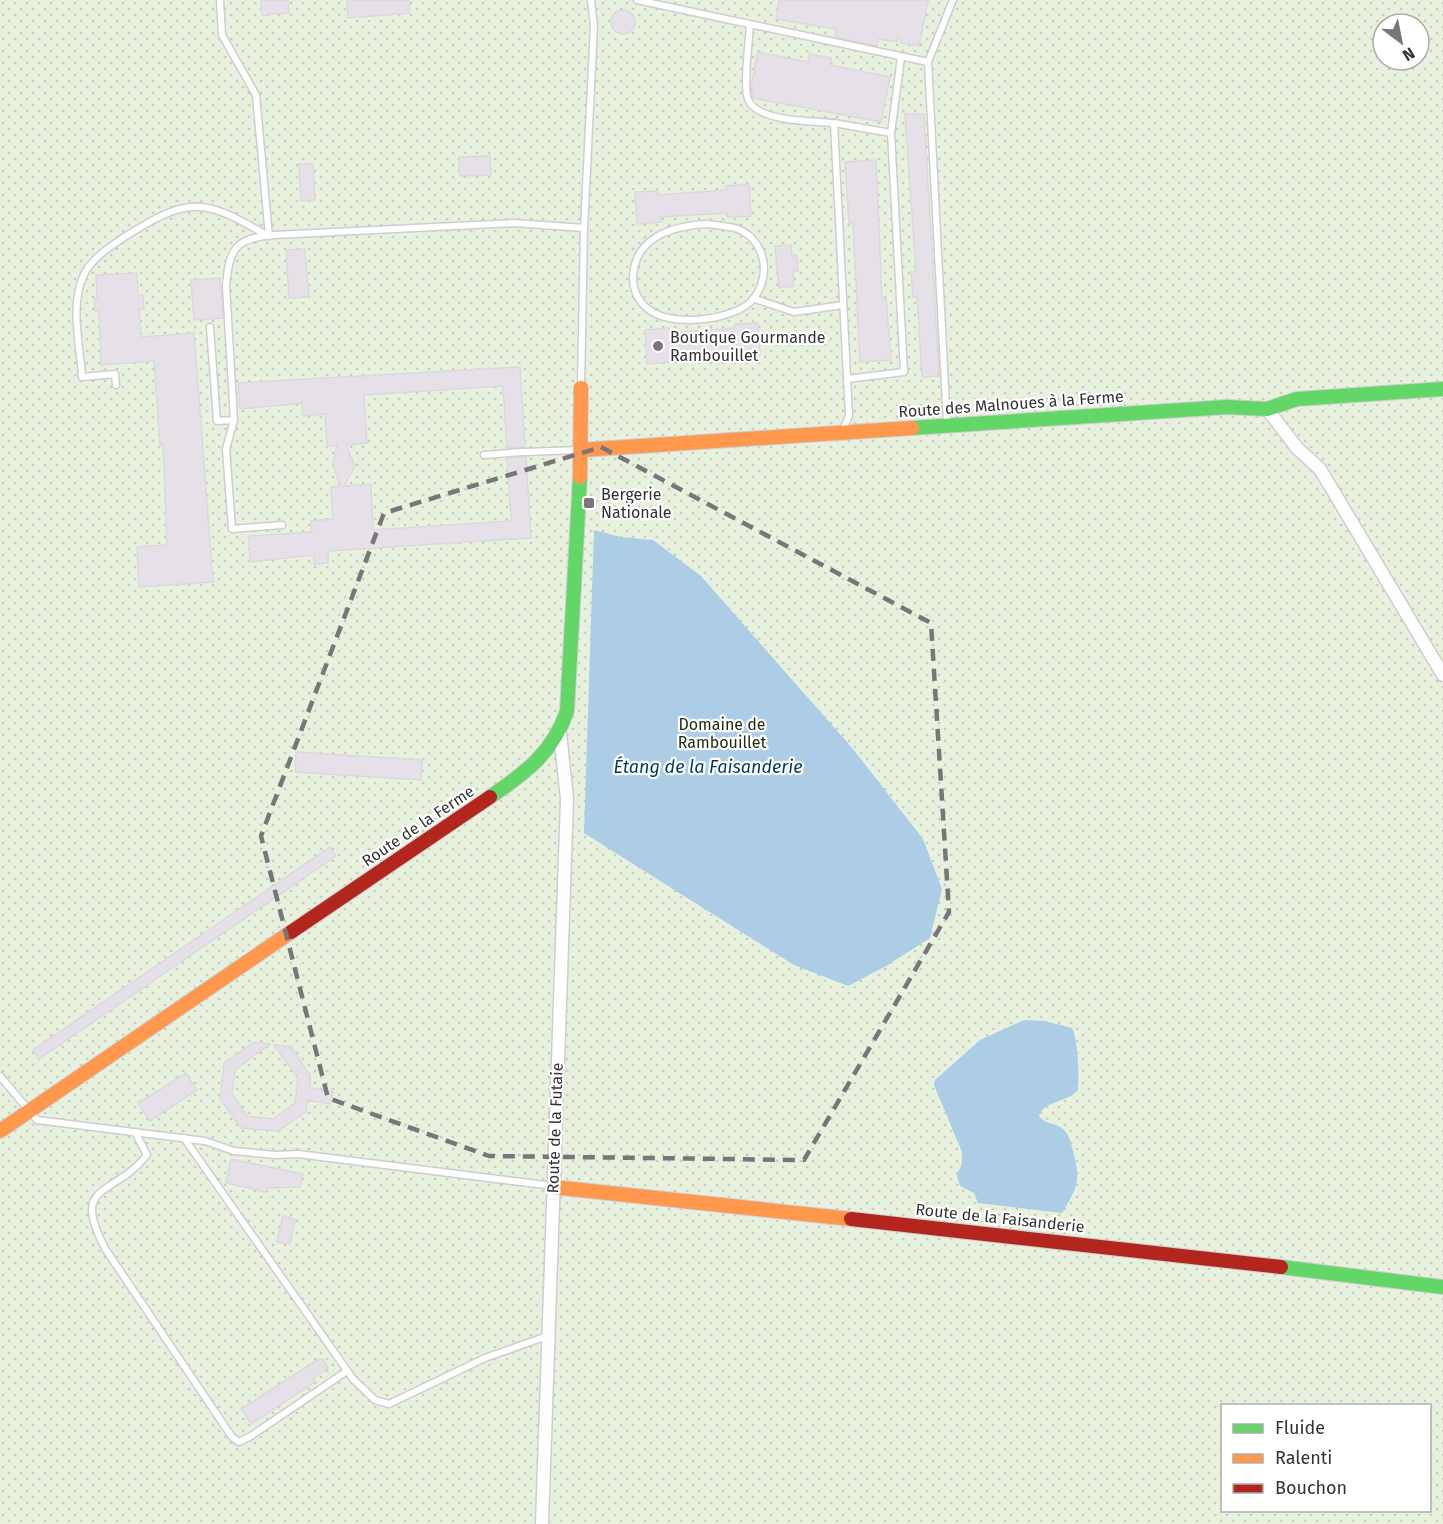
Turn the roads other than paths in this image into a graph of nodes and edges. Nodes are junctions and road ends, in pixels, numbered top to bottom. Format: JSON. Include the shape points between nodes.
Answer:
{"nodes":[{"id":1,"x":220,"y":0,"type":"edge"},
{"id":2,"x":591,"y":0,"type":"edge"},
{"id":3,"x":637,"y":0,"type":"edge"},
{"id":4,"x":953,"y":0,"type":"edge"},
{"id":5,"x":750,"y":25,"type":"junction"},
{"id":6,"x":901,"y":57,"type":"junction"},
{"id":7,"x":928,"y":62,"type":"junction"},
{"id":8,"x":834,"y":123,"type":"junction"},
{"id":9,"x":891,"y":133,"type":"junction"},
{"id":10,"x":584,"y":228,"type":"junction"},
{"id":11,"x":269,"y":236,"type":"junction"},
{"id":12,"x":755,"y":299,"type":"junction"},
{"id":13,"x":843,"y":305,"type":"junction"},
{"id":14,"x":210,"y":327,"type":"dead end"},
{"id":15,"x":847,"y":379,"type":"junction"},
{"id":16,"x":116,"y":385,"type":"dead end"},
{"id":17,"x":581,"y":388,"type":"joint"},
{"id":18,"x":1443,"y":389,"type":"edge"},
{"id":19,"x":1267,"y":409,"type":"junction"},
{"id":20,"x":234,"y":420,"type":"junction"},
{"id":21,"x":947,"y":425,"type":"junction"},
{"id":22,"x":842,"y":432,"type":"junction"},
{"id":23,"x":580,"y":450,"type":"junction"},
{"id":24,"x":484,"y":455,"type":"dead end"},
{"id":25,"x":282,"y":525,"type":"dead end"},
{"id":26,"x":1443,"y":675,"type":"edge"},
{"id":27,"x":560,"y":733,"type":"junction"},
{"id":28,"x":0,"y":1076,"type":"edge"},
{"id":29,"x":28,"y":1112,"type":"junction"},
{"id":30,"x":0,"y":1131,"type":"edge"},
{"id":31,"x":135,"y":1132,"type":"junction"},
{"id":32,"x":184,"y":1138,"type":"junction"},
{"id":33,"x":553,"y":1186,"type":"junction"},
{"id":34,"x":1443,"y":1287,"type":"edge"},
{"id":35,"x":550,"y":1335,"type":"junction"},
{"id":36,"x":347,"y":1371,"type":"junction"},
{"id":37,"x":542,"y":1524,"type":"edge"}],
"edges":[{"from":1,"to":11,"type":"lane","via":[[222,35],[256,95]]},
{"from":2,"to":10,"type":"lane","via":[[594,26]]},
{"from":3,"to":5,"type":"lane"},
{"from":4,"to":7,"type":"lane"},
{"from":5,"to":6,"type":"lane"},
{"from":5,"to":8,"type":"lane","via":[[747,98],[753,108],[769,116]]},
{"from":6,"to":7,"type":"lane"},
{"from":6,"to":9,"type":"lane"},
{"from":7,"to":21,"type":"lane"},
{"from":8,"to":9,"type":"lane"},
{"from":8,"to":13,"type":"lane"},
{"from":9,"to":15,"type":"lane","via":[[904,372]]},
{"from":10,"to":11,"type":"lane","via":[[514,223]]},
{"from":10,"to":17,"type":"lane"},
{"from":11,"to":16,"type":"lane","via":[[221,210],[191,205],[163,213],[97,259],[84,274],[78,292],[82,377],[115,374]]},
{"from":11,"to":20,"type":"lane","via":[[250,237],[235,248],[227,267]]},
{"from":12,"to":12,"type":"lane","via":[[765,280],[765,265],[750,237],[738,230],[706,224],[674,229],[645,244],[634,268],[633,286],[638,298],[649,310],[661,315],[705,320],[741,310]]},
{"from":12,"to":13,"type":"lane","via":[[794,312]]},
{"from":13,"to":15,"type":"lane"},
{"from":14,"to":20,"type":"lane","via":[[217,421]]},
{"from":15,"to":22,"type":"lane","via":[[849,416]]},
{"from":17,"to":23,"type":"street","name":"Route de la Ferme"},
{"from":18,"to":19,"type":"street","name":"Route des Malnoues à la Ferme","via":[[1296,399]]},
{"from":19,"to":21,"type":"street","name":"Route des Malnoues à la Ferme","via":[[1227,407]]},
{"from":19,"to":26,"type":"street","via":[[1320,469]]},
{"from":20,"to":25,"type":"lane","via":[[226,448],[232,529]]},
{"from":21,"to":22,"type":"street","name":"Route des Malnoues à la Ferme"},
{"from":22,"to":23,"type":"street","name":"Route des Malnoues à la Ferme"},
{"from":23,"to":24,"type":"lane"},
{"from":23,"to":27,"type":"street","name":"Route de la Ferme","via":[[567,711]]},
{"from":27,"to":29,"type":"street","name":"Route de la Ferme","via":[[546,755],[529,770]]},
{"from":27,"to":33,"type":"street","name":"Route de la Futaie","via":[[567,799]]},
{"from":28,"to":29,"type":"lane"},
{"from":29,"to":30,"type":"street","name":"Route de la Ferme"},
{"from":29,"to":31,"type":"lane","via":[[37,1120]]},
{"from":31,"to":32,"type":"lane"},
{"from":31,"to":36,"type":"lane","via":[[147,1155],[137,1167],[97,1195],[90,1209],[94,1228],[232,1437],[239,1442],[250,1436]]},
{"from":32,"to":33,"type":"lane","via":[[234,1151],[298,1154]]},
{"from":32,"to":36,"type":"lane"},
{"from":33,"to":34,"type":"street","name":"Route de la Faisanderie"},
{"from":33,"to":35,"type":"street","name":"Route de la Futaie"},
{"from":35,"to":36,"type":"lane","via":[[485,1358],[388,1404],[366,1393]]},
{"from":35,"to":37,"type":"street","name":"Route de la Futaie"}]}
